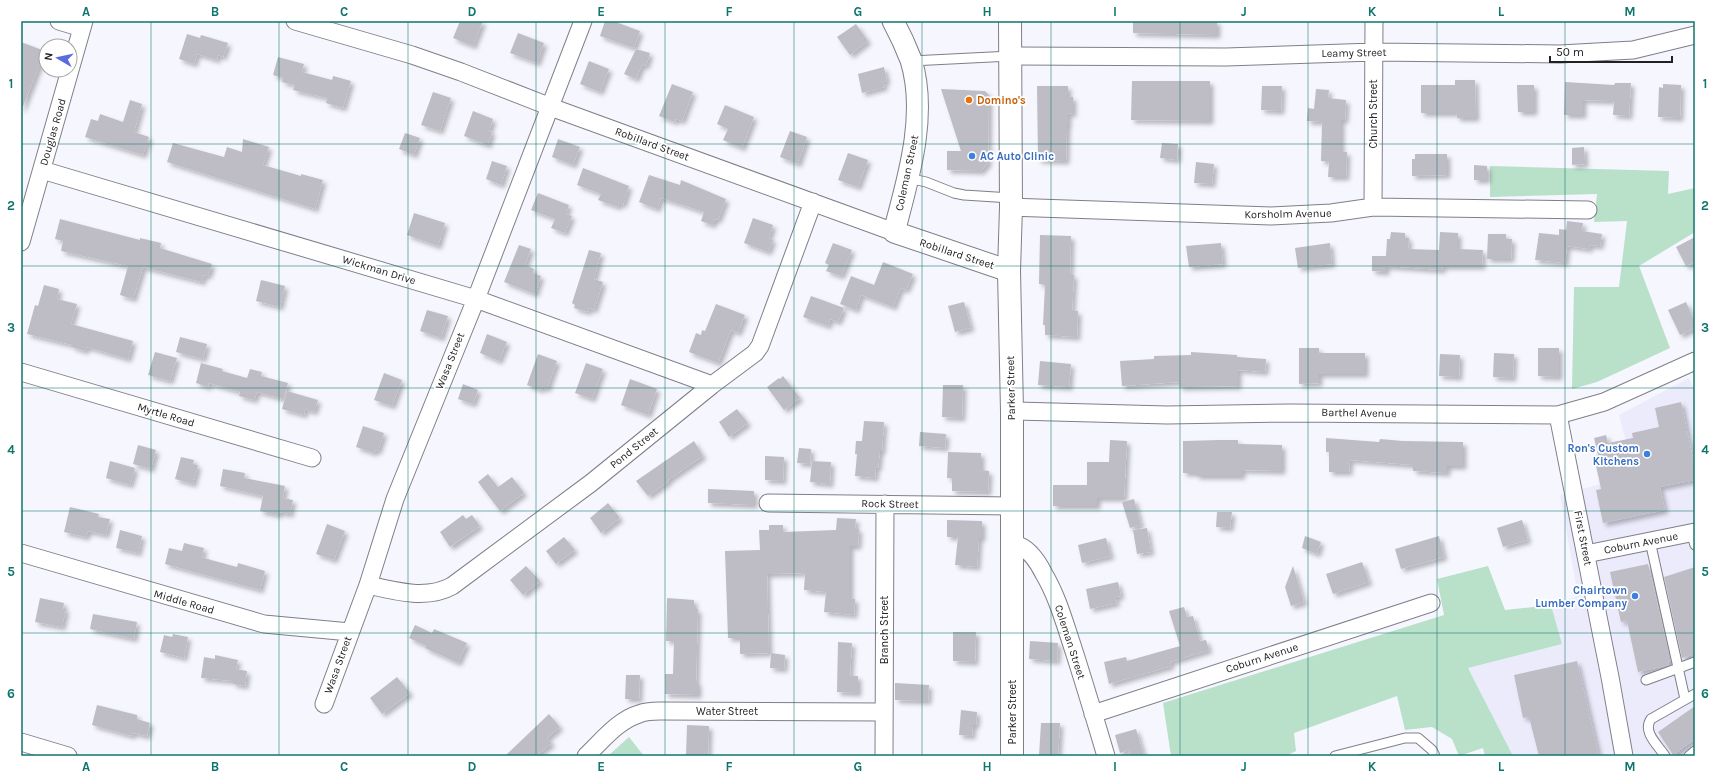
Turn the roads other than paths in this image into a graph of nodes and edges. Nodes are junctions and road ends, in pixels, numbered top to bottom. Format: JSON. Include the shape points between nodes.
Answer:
{"nodes":[{"id":1,"x":59,"y":21,"type":"edge"},
{"id":2,"x":295,"y":21,"type":"edge"},
{"id":3,"x":583,"y":21,"type":"edge"},
{"id":4,"x":893,"y":21,"type":"edge"},
{"id":5,"x":1010,"y":21,"type":"edge"},
{"id":6,"x":1374,"y":21,"type":"edge"},
{"id":7,"x":312,"y":23,"type":"edge"},
{"id":8,"x":83,"y":24,"type":"edge"},
{"id":9,"x":1695,"y":35,"type":"edge"},
{"id":10,"x":1374,"y":52,"type":"junction"},
{"id":11,"x":1011,"y":56,"type":"junction"},
{"id":12,"x":911,"y":61,"type":"junction"},
{"id":13,"x":551,"y":106,"type":"junction"},
{"id":14,"x":42,"y":170,"type":"junction"},
{"id":15,"x":908,"y":178,"type":"junction"},
{"id":16,"x":813,"y":202,"type":"junction"},
{"id":17,"x":1010,"y":202,"type":"junction"},
{"id":18,"x":26,"y":205,"type":"edge"},
{"id":19,"x":1373,"y":207,"type":"junction"},
{"id":20,"x":1588,"y":210,"type":"dead end"},
{"id":21,"x":894,"y":232,"type":"junction"},
{"id":22,"x":21,"y":242,"type":"edge"},
{"id":23,"x":1009,"y":271,"type":"junction"},
{"id":24,"x":476,"y":299,"type":"junction"},
{"id":25,"x":1695,"y":361,"type":"edge"},
{"id":26,"x":21,"y":372,"type":"edge"},
{"id":27,"x":712,"y":385,"type":"junction"},
{"id":28,"x":1012,"y":411,"type":"junction"},
{"id":29,"x":1558,"y":415,"type":"junction"},
{"id":30,"x":312,"y":458,"type":"dead end"},
{"id":31,"x":768,"y":503,"type":"dead end"},
{"id":32,"x":885,"y":504,"type":"junction"},
{"id":33,"x":1012,"y":506,"type":"junction"},
{"id":34,"x":1694,"y":537,"type":"edge"},
{"id":35,"x":1650,"y":541,"type":"junction"},
{"id":36,"x":1012,"y":544,"type":"junction"},
{"id":37,"x":21,"y":554,"type":"edge"},
{"id":38,"x":1586,"y":554,"type":"junction"},
{"id":39,"x":368,"y":585,"type":"junction"},
{"id":40,"x":1431,"y":603,"type":"dead end"},
{"id":41,"x":350,"y":632,"type":"junction"},
{"id":42,"x":1695,"y":662,"type":"edge"},
{"id":43,"x":1678,"y":668,"type":"junction"},
{"id":44,"x":1646,"y":680,"type":"dead end"},
{"id":45,"x":1695,"y":694,"type":"edge"},
{"id":46,"x":1685,"y":700,"type":"junction"},
{"id":47,"x":324,"y":704,"type":"dead end"},
{"id":48,"x":884,"y":712,"type":"junction"},
{"id":49,"x":1094,"y":714,"type":"junction"},
{"id":50,"x":21,"y":742,"type":"edge"},
{"id":51,"x":1695,"y":751,"type":"edge"},
{"id":52,"x":68,"y":756,"type":"edge"},
{"id":53,"x":586,"y":756,"type":"edge"},
{"id":54,"x":884,"y":756,"type":"edge"},
{"id":55,"x":1012,"y":756,"type":"edge"},
{"id":56,"x":1106,"y":756,"type":"edge"},
{"id":57,"x":1335,"y":756,"type":"edge"},
{"id":58,"x":1435,"y":756,"type":"edge"},
{"id":59,"x":1624,"y":756,"type":"edge"},
{"id":60,"x":1665,"y":756,"type":"edge"},
{"id":61,"x":1689,"y":756,"type":"edge"}],
"edges":[{"from":1,"to":8,"type":"street"},
{"from":2,"to":7,"type":"street","name":"Robillard Street"},
{"from":3,"to":13,"type":"street","name":"Wasa Street"},
{"from":4,"to":12,"type":"street","name":"Coleman Street"},
{"from":5,"to":11,"type":"main road","name":"Parker Street"},
{"from":6,"to":10,"type":"street","name":"Church Street"},
{"from":7,"to":13,"type":"street","name":"Robillard Street","via":[[412,55]]},
{"from":8,"to":14,"type":"street","name":"Douglas Road"},
{"from":9,"to":10,"type":"street","name":"Leamy Street","via":[[1639,49],[1598,52]]},
{"from":10,"to":11,"type":"street","name":"Leamy Street","via":[[1226,57]]},
{"from":10,"to":19,"type":"street","name":"Church Street"},
{"from":11,"to":12,"type":"lane"},
{"from":11,"to":17,"type":"main road","name":"Parker Street"},
{"from":12,"to":15,"type":"street","name":"Coleman Street","via":[[915,79],[917,120]]},
{"from":13,"to":16,"type":"street","name":"Robillard Street"},
{"from":13,"to":24,"type":"street","name":"Wasa Street"},
{"from":14,"to":18,"type":"street","name":"Douglas Road"},
{"from":14,"to":24,"type":"street","name":"Wickman Drive"},
{"from":15,"to":17,"type":"lane","via":[[954,193]]},
{"from":15,"to":21,"type":"street","name":"Coleman Street"},
{"from":16,"to":21,"type":"street","name":"Robillard Street"},
{"from":16,"to":27,"type":"street","name":"Pond Street","via":[[759,349]]},
{"from":17,"to":19,"type":"street","name":"Korsholm Avenue","via":[[1271,216],[1331,213]]},
{"from":17,"to":23,"type":"main road","name":"Parker Street"},
{"from":18,"to":22,"type":"street","name":"Douglas Road"},
{"from":19,"to":20,"type":"street","name":"Korsholm Avenue"},
{"from":21,"to":23,"type":"street","name":"Robillard Street"},
{"from":23,"to":28,"type":"main road","name":"Parker Street"},
{"from":24,"to":27,"type":"street","name":"Wickman Drive"},
{"from":24,"to":39,"type":"street","name":"Wasa Street","via":[[395,499]]},
{"from":25,"to":29,"type":"street","name":"Barthel Avenue","via":[[1604,402]]},
{"from":26,"to":30,"type":"street","name":"Myrtle Road"},
{"from":27,"to":39,"type":"street","name":"Pond Street","via":[[591,484],[452,586],[438,592],[426,593],[401,592]]},
{"from":28,"to":29,"type":"street","name":"Barthel Avenue","via":[[1167,415]]},
{"from":28,"to":33,"type":"main road","name":"Parker Street"},
{"from":29,"to":38,"type":"street","name":"First Street"},
{"from":31,"to":32,"type":"street","name":"Rock Street"},
{"from":32,"to":33,"type":"street","name":"Rock Street"},
{"from":32,"to":48,"type":"street","name":"Branch Street"},
{"from":33,"to":36,"type":"main road","name":"Parker Street"},
{"from":34,"to":35,"type":"street","name":"Coburn Avenue"},
{"from":35,"to":38,"type":"street","name":"Coburn Avenue"},
{"from":35,"to":43,"type":"lane"},
{"from":36,"to":49,"type":"street","name":"Coleman Street","via":[[1025,548],[1044,573],[1063,619]]},
{"from":36,"to":55,"type":"main road","name":"Parker Street"},
{"from":37,"to":41,"type":"street","name":"Middle Road","via":[[258,623]]},
{"from":38,"to":59,"type":"street","name":"First Street"},
{"from":39,"to":41,"type":"street","name":"Wasa Street"},
{"from":40,"to":49,"type":"street","name":"Coburn Avenue"},
{"from":41,"to":47,"type":"street","name":"Wasa Street"},
{"from":42,"to":43,"type":"lane"},
{"from":43,"to":44,"type":"lane"},
{"from":43,"to":46,"type":"lane"},
{"from":45,"to":46,"type":"lane"},
{"from":46,"to":60,"type":"lane","via":[[1648,723],[1648,732]]},
{"from":48,"to":53,"type":"street","name":"Water Street","via":[[645,712],[615,728]]},
{"from":48,"to":54,"type":"street","name":"Branch Street"},
{"from":49,"to":56,"type":"street","name":"Coleman Street"},
{"from":50,"to":52,"type":"street"},
{"from":51,"to":61,"type":"lane"},
{"from":57,"to":58,"type":"lane","via":[[1404,738],[1418,738]]}]}
